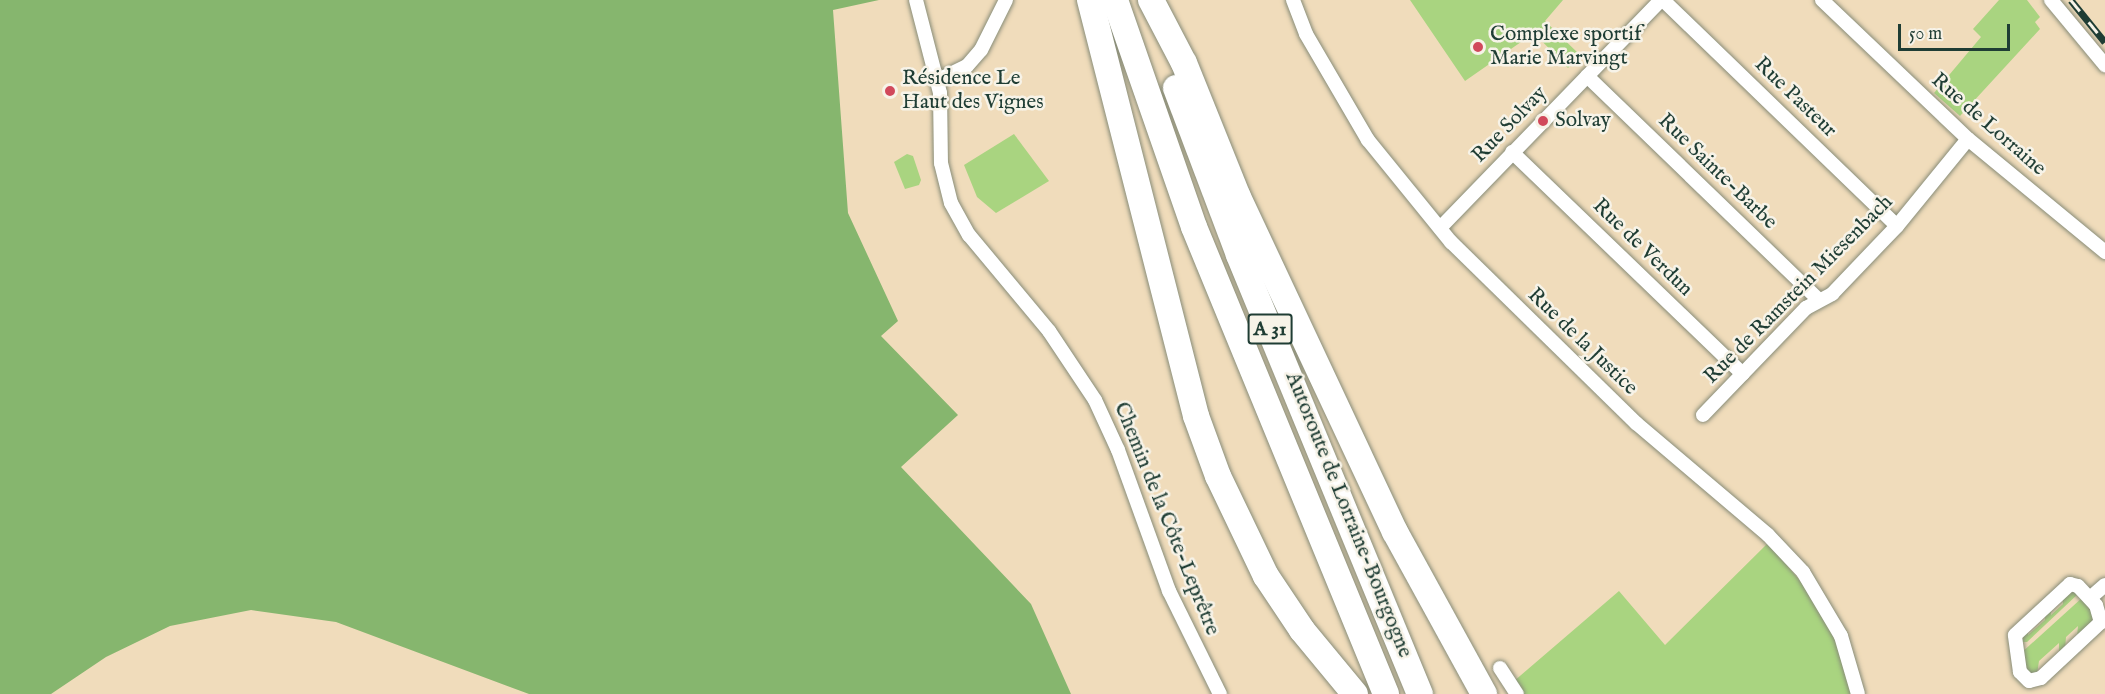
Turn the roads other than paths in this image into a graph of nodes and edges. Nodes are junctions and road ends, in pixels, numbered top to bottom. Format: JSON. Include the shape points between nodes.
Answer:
{"nodes":[{"id":1,"x":916,"y":0,"type":"edge"},
{"id":2,"x":1006,"y":0,"type":"edge"},
{"id":3,"x":1090,"y":0,"type":"edge"},
{"id":4,"x":1115,"y":0,"type":"edge"},
{"id":5,"x":1150,"y":0,"type":"edge"},
{"id":6,"x":1293,"y":0,"type":"edge"},
{"id":7,"x":1662,"y":0,"type":"edge"},
{"id":8,"x":1822,"y":0,"type":"edge"},
{"id":9,"x":2051,"y":0,"type":"edge"},
{"id":10,"x":2105,"y":64,"type":"edge"},
{"id":11,"x":1587,"y":75,"type":"junction"},
{"id":12,"x":938,"y":80,"type":"junction"},
{"id":13,"x":1968,"y":139,"type":"junction"},
{"id":14,"x":1512,"y":153,"type":"junction"},
{"id":15,"x":1897,"y":226,"type":"junction"},
{"id":16,"x":1440,"y":228,"type":"junction"},
{"id":17,"x":2105,"y":252,"type":"edge"},
{"id":18,"x":1818,"y":299,"type":"junction"},
{"id":19,"x":1743,"y":374,"type":"junction"},
{"id":20,"x":1703,"y":415,"type":"dead end"},
{"id":21,"x":2105,"y":585,"type":"edge"},
{"id":22,"x":2090,"y":598,"type":"junction"},
{"id":23,"x":1500,"y":668,"type":"dead end"},
{"id":24,"x":1220,"y":694,"type":"edge"},
{"id":25,"x":1355,"y":694,"type":"edge"},
{"id":26,"x":1386,"y":694,"type":"edge"},
{"id":27,"x":1420,"y":694,"type":"edge"},
{"id":28,"x":1484,"y":694,"type":"edge"},
{"id":29,"x":1517,"y":694,"type":"edge"},
{"id":30,"x":1858,"y":694,"type":"edge"}],
"edges":[{"from":1,"to":12,"type":"street","name":"Chemin de la Côte-Leprêtre"},
{"from":2,"to":12,"type":"street","via":[[981,50],[967,66]]},
{"from":3,"to":25,"type":"highway","via":[[1188,383],[1218,476],[1266,576],[1312,644]]},
{"from":4,"to":26,"type":"highway","name":"Autoroute de Lorraine-Bourgogne","number":"A 31","via":[[1194,227]]},
{"from":5,"to":27,"type":"highway","name":"Autoroute de Lorraine-Bourgogne","number":"A 31","via":[[1176,87],[1235,245]]},
{"from":5,"to":28,"type":"highway","via":[[1184,63],[1238,197],[1395,532]]},
{"from":6,"to":16,"type":"street","name":"Rue de la Justice","via":[[1306,34],[1368,140]]},
{"from":7,"to":11,"type":"street","name":"Rue Solvay"},
{"from":7,"to":15,"type":"street","name":"Rue Pasteur"},
{"from":8,"to":13,"type":"street","name":"Rue de Lorraine"},
{"from":9,"to":10,"type":"street"},
{"from":11,"to":14,"type":"street","name":"Rue Solvay"},
{"from":11,"to":18,"type":"street","name":"Rue Sainte-Barbe"},
{"from":12,"to":24,"type":"street","name":"Chemin de la Côte-Leprêtre","via":[[940,163],[954,210],[969,235],[1049,332],[1095,400],[1118,450],[1169,591]]},
{"from":13,"to":15,"type":"street","name":"Rue de Ramstein Miesenbach"},
{"from":13,"to":17,"type":"street","name":"Rue de Lorraine"},
{"from":14,"to":16,"type":"street","name":"Rue Solvay"},
{"from":14,"to":19,"type":"street","name":"Rue de Verdun"},
{"from":15,"to":18,"type":"street","name":"Rue de Ramstein Miesenbach","via":[[1832,294]]},
{"from":16,"to":30,"type":"street","name":"Rue de la Justice","via":[[1492,284],[1636,423],[1787,552],[1824,601],[1846,651]]},
{"from":18,"to":19,"type":"street","name":"Rue de Ramstein Miesenbach"},
{"from":19,"to":20,"type":"street","name":"Rue de Ramstein Miesenbach"},
{"from":21,"to":22,"type":"street"},
{"from":22,"to":22,"type":"street","via":[[2078,586],[2064,586],[2018,630],[2014,646],[2024,677],[2034,681],[2041,678],[2098,626],[2102,616]]},
{"from":23,"to":29,"type":"street"}]}
